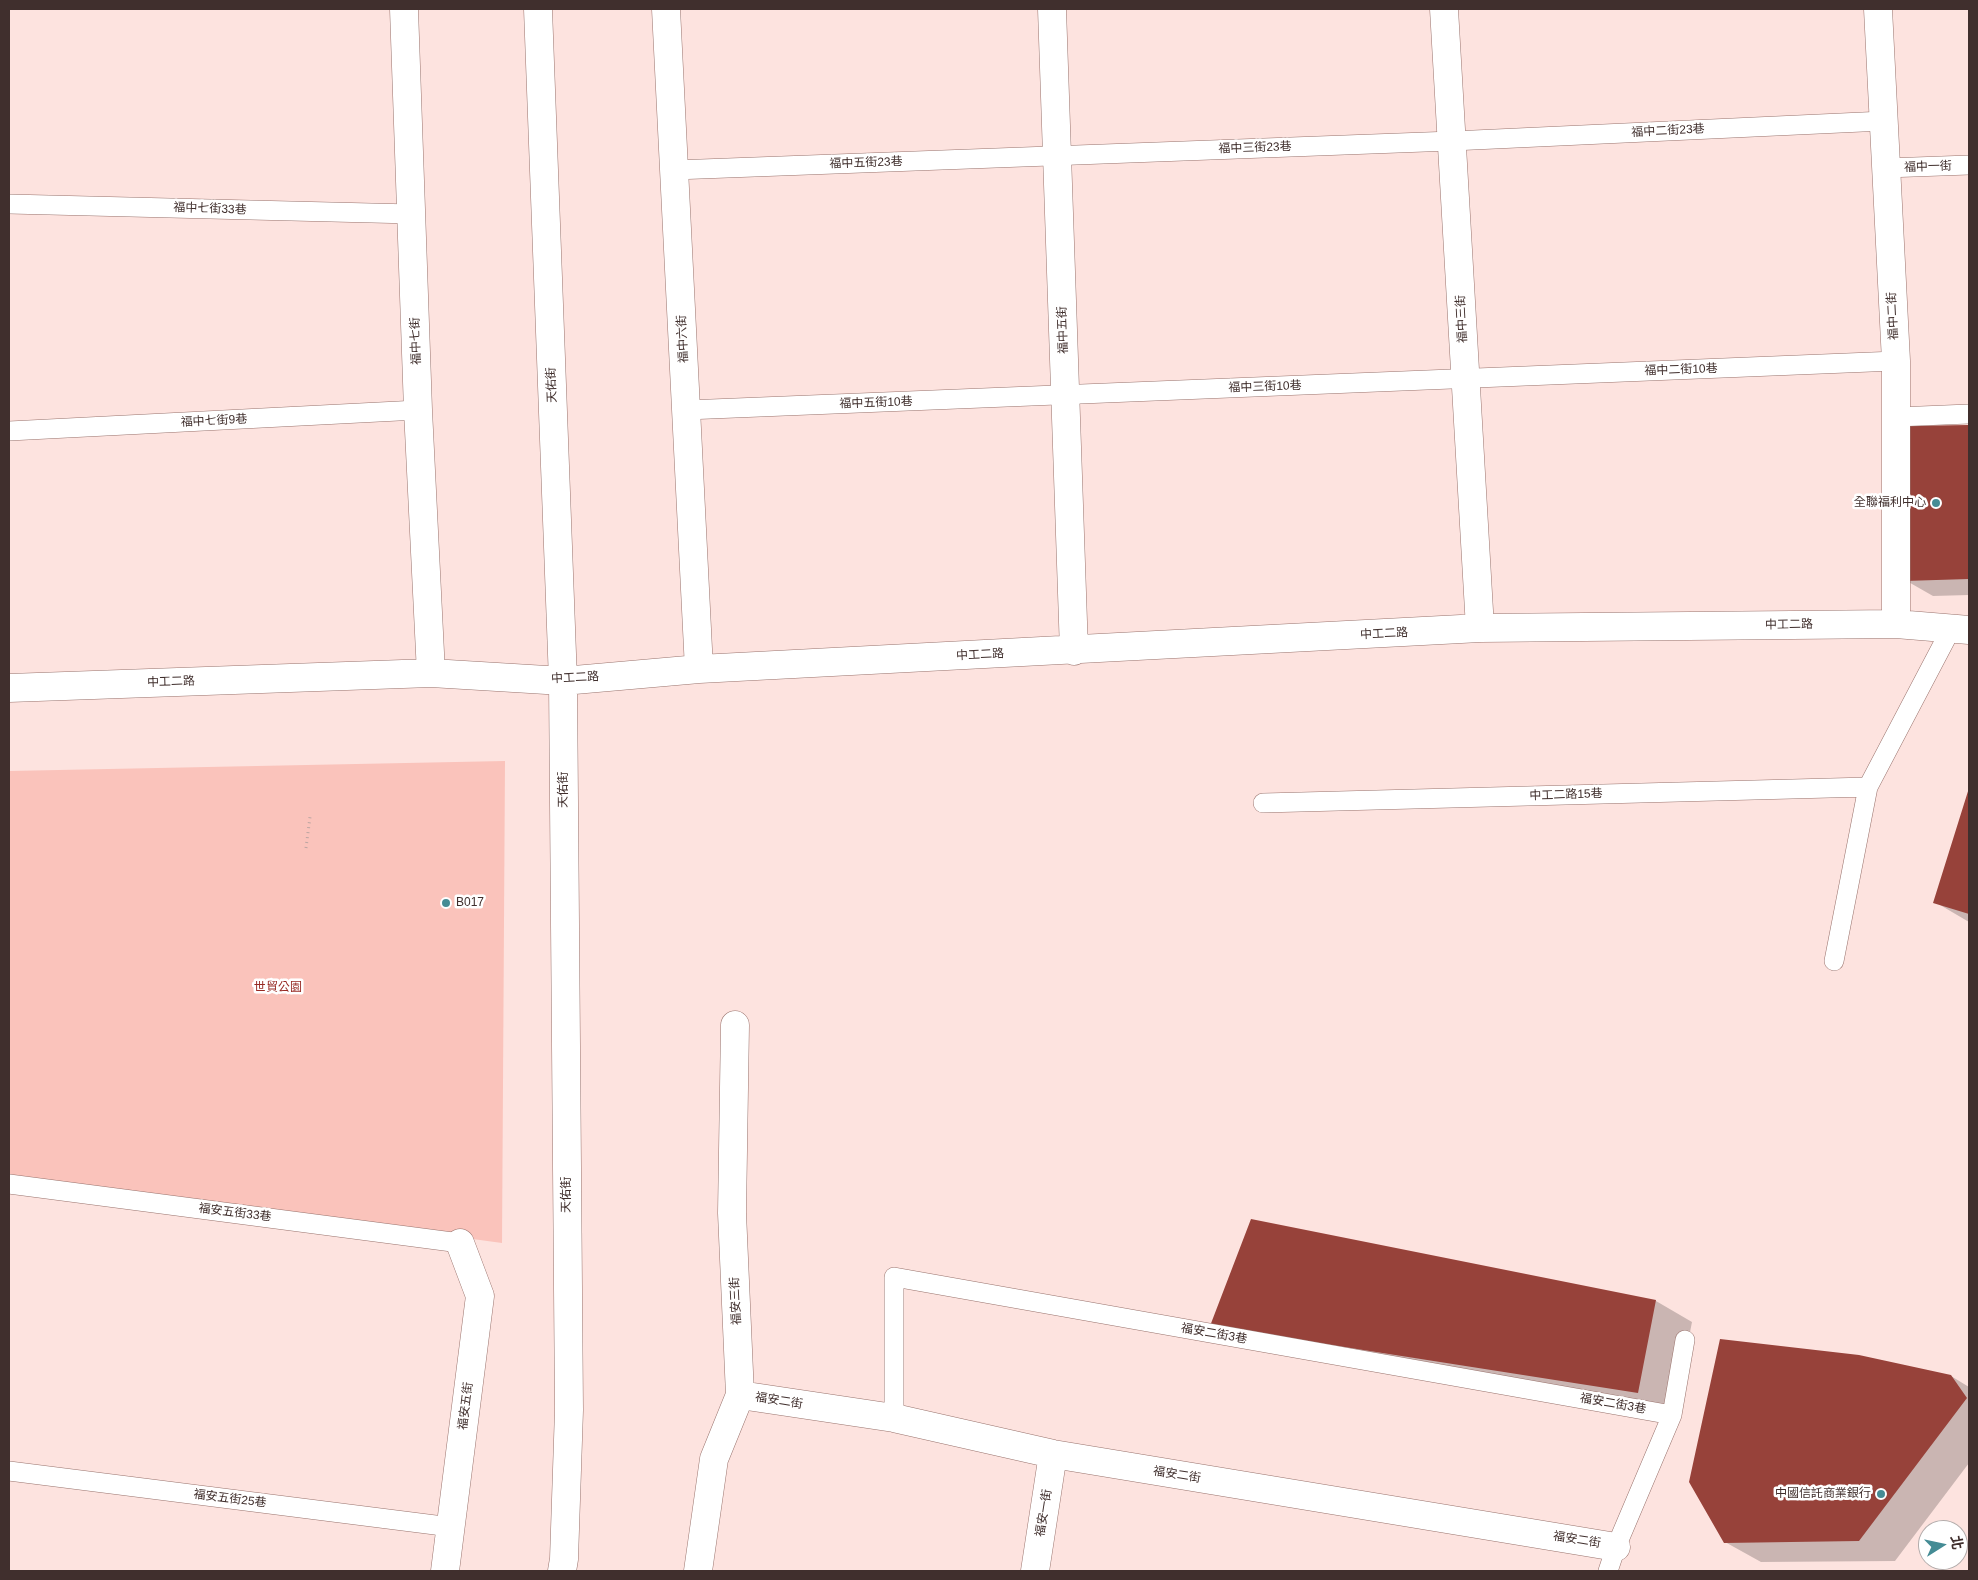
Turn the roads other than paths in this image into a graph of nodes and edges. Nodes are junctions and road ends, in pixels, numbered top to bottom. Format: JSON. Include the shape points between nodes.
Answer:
{"nodes":[{"id":1,"x":404,"y":9,"type":"edge"},
{"id":2,"x":538,"y":9,"type":"edge"},
{"id":3,"x":666,"y":9,"type":"edge"},
{"id":4,"x":1052,"y":9,"type":"edge"},
{"id":5,"x":1444,"y":9,"type":"edge"},
{"id":6,"x":1878,"y":9,"type":"edge"},
{"id":7,"x":1884,"y":121,"type":"junction"},
{"id":8,"x":1452,"y":141,"type":"junction"},
{"id":9,"x":1057,"y":155,"type":"junction"},
{"id":10,"x":1969,"y":166,"type":"edge"},
{"id":11,"x":1886,"y":168,"type":"junction"},
{"id":12,"x":674,"y":170,"type":"junction"},
{"id":13,"x":9,"y":204,"type":"edge"},
{"id":14,"x":412,"y":214,"type":"junction"},
{"id":15,"x":1896,"y":361,"type":"junction"},
{"id":16,"x":1466,"y":378,"type":"junction"},
{"id":17,"x":1065,"y":395,"type":"junction"},
{"id":18,"x":418,"y":410,"type":"junction"},
{"id":19,"x":686,"y":410,"type":"junction"},
{"id":20,"x":1969,"y":414,"type":"edge"},
{"id":21,"x":1896,"y":417,"type":"junction"},
{"id":22,"x":9,"y":431,"type":"edge"},
{"id":23,"x":1896,"y":624,"type":"junction"},
{"id":24,"x":1480,"y":628,"type":"junction"},
{"id":25,"x":1960,"y":630,"type":"edge"},
{"id":26,"x":1074,"y":650,"type":"junction"},
{"id":27,"x":699,"y":669,"type":"junction"},
{"id":28,"x":432,"y":673,"type":"junction"},
{"id":29,"x":563,"y":681,"type":"junction"},
{"id":30,"x":9,"y":688,"type":"edge"},
{"id":31,"x":1868,"y":787,"type":"junction"},
{"id":32,"x":1263,"y":803,"type":"dead end"},
{"id":33,"x":1834,"y":961,"type":"dead end"},
{"id":34,"x":735,"y":1024,"type":"dead end"},
{"id":35,"x":9,"y":1184,"type":"edge"},
{"id":36,"x":460,"y":1243,"type":"joint"},
{"id":37,"x":1685,"y":1340,"type":"dead end"},
{"id":38,"x":740,"y":1395,"type":"junction"},
{"id":39,"x":1672,"y":1415,"type":"junction"},
{"id":40,"x":894,"y":1418,"type":"junction"},
{"id":41,"x":1053,"y":1454,"type":"junction"},
{"id":42,"x":9,"y":1471,"type":"edge"},
{"id":43,"x":451,"y":1527,"type":"junction"},
{"id":44,"x":1612,"y":1559,"type":"edge"},
{"id":45,"x":444,"y":1571,"type":"edge"},
{"id":46,"x":562,"y":1571,"type":"edge"},
{"id":47,"x":698,"y":1571,"type":"edge"},
{"id":48,"x":1035,"y":1571,"type":"edge"}],
"edges":[{"from":1,"to":14,"type":"street","name":"福中七街"},
{"from":2,"to":29,"type":"street","name":"天佑街"},
{"from":3,"to":12,"type":"street","name":"福中六街"},
{"from":4,"to":9,"type":"street","name":"福中五街"},
{"from":5,"to":8,"type":"street","name":"福中三街"},
{"from":6,"to":7,"type":"street","name":"福中二街"},
{"from":7,"to":8,"type":"lane","name":"福中二街23巷"},
{"from":7,"to":11,"type":"street","name":"福中二街"},
{"from":8,"to":9,"type":"lane","name":"福中三街23巷"},
{"from":8,"to":16,"type":"street","name":"福中三街"},
{"from":9,"to":12,"type":"lane","name":"福中五街23巷"},
{"from":9,"to":17,"type":"street","name":"福中五街"},
{"from":10,"to":11,"type":"lane","name":"福中一街"},
{"from":11,"to":15,"type":"street","name":"福中二街"},
{"from":12,"to":19,"type":"street","name":"福中六街"},
{"from":13,"to":14,"type":"lane","name":"福中七街33巷"},
{"from":14,"to":18,"type":"street","name":"福中七街"},
{"from":15,"to":16,"type":"lane","name":"福中二街10巷"},
{"from":15,"to":21,"type":"street","name":"福中二街"},
{"from":16,"to":17,"type":"lane","name":"福中三街10巷"},
{"from":16,"to":24,"type":"street","name":"福中三街"},
{"from":17,"to":19,"type":"lane","name":"福中五街10巷"},
{"from":17,"to":26,"type":"street","name":"福中五街"},
{"from":18,"to":22,"type":"lane","name":"福中七街9巷"},
{"from":18,"to":28,"type":"street","name":"福中七街"},
{"from":19,"to":27,"type":"street","name":"福中六街"},
{"from":20,"to":21,"type":"lane"},
{"from":21,"to":23,"type":"street","name":"福中二街"},
{"from":23,"to":24,"type":"street","name":"中工二路"},
{"from":23,"to":25,"type":"street","name":"中工二路"},
{"from":24,"to":26,"type":"street","name":"中工二路"},
{"from":25,"to":31,"type":"lane","name":"中工二路"},
{"from":26,"to":27,"type":"street","name":"中工二路"},
{"from":27,"to":29,"type":"street","name":"中工二路"},
{"from":28,"to":29,"type":"street","name":"中工二路"},
{"from":28,"to":30,"type":"street","name":"中工二路"},
{"from":29,"to":46,"type":"street","name":"天佑街","via":[[569,1410]]},
{"from":31,"to":32,"type":"lane","name":"中工二路15巷"},
{"from":31,"to":33,"type":"lane","name":"中工二路"},
{"from":34,"to":38,"type":"street","name":"福安三街","via":[[732,1213]]},
{"from":35,"to":36,"type":"lane","name":"福安五街33巷"},
{"from":36,"to":43,"type":"street","name":"福安五街","via":[[480,1296]]},
{"from":37,"to":39,"type":"lane","name":"福安二街"},
{"from":38,"to":40,"type":"street","name":"福安二街"},
{"from":38,"to":47,"type":"street","name":"福安三街","via":[[714,1460]]},
{"from":39,"to":40,"type":"lane","name":"福安二街3巷","via":[[894,1277]]},
{"from":39,"to":44,"type":"lane","name":"福安二街"},
{"from":40,"to":41,"type":"street","name":"福安二街"},
{"from":41,"to":44,"type":"street","name":"福安二街"},
{"from":41,"to":48,"type":"street","name":"福安一街"},
{"from":42,"to":43,"type":"lane","name":"福安五街25巷"},
{"from":43,"to":45,"type":"street","name":"福安五街"}]}
